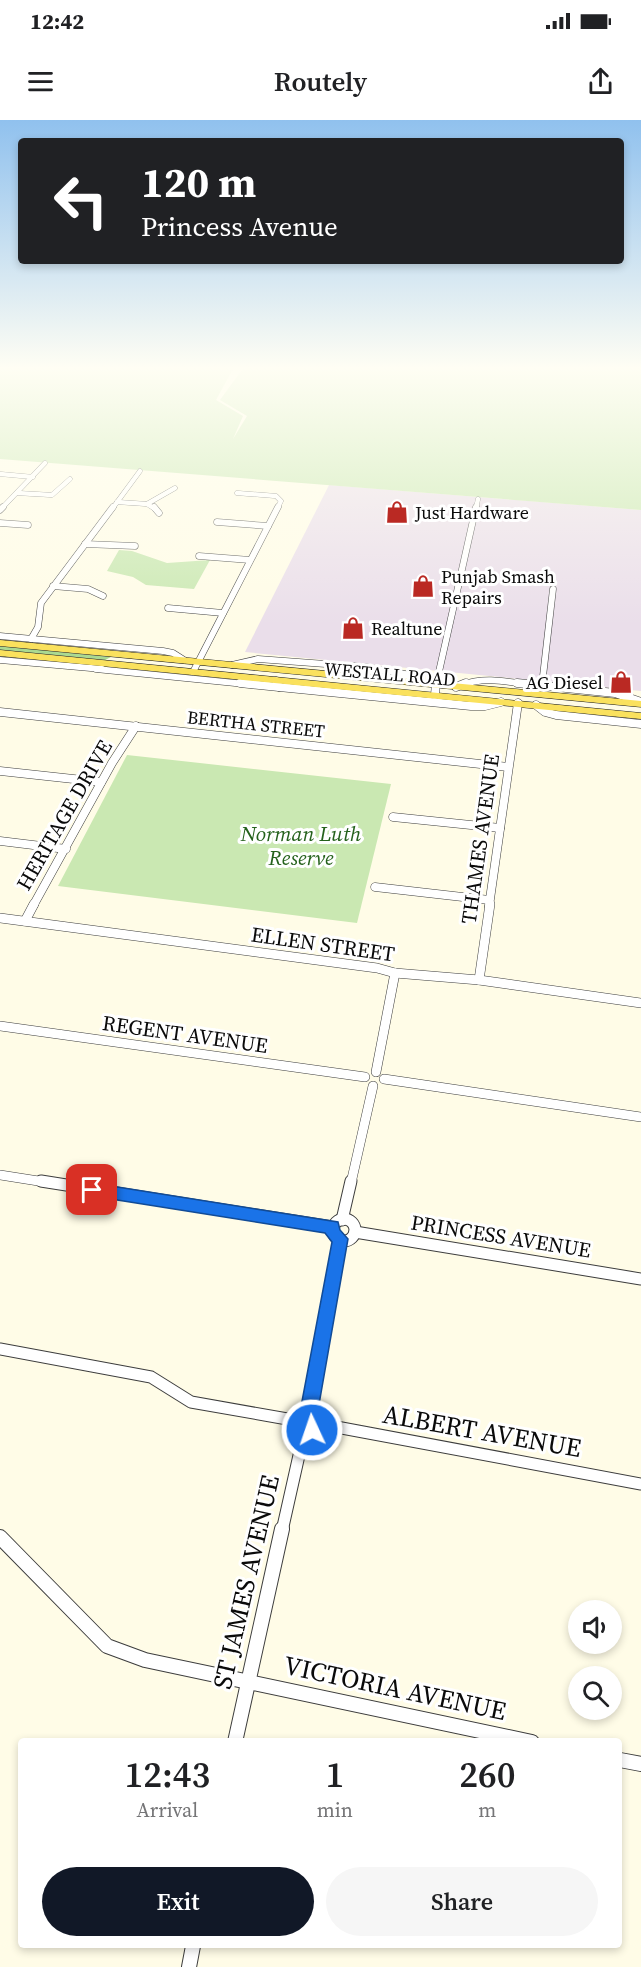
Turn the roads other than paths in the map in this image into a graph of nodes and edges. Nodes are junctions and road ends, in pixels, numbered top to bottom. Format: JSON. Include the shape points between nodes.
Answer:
{"nodes":[{"id":1,"x":45,"y":464,"type":"dead end"},
{"id":2,"x":140,"y":471,"type":"dead end"},
{"id":3,"x":0,"y":474,"type":"edge"},
{"id":4,"x":33,"y":477,"type":"junction"},
{"id":5,"x":70,"y":478,"type":"dead end"},
{"id":6,"x":175,"y":489,"type":"dead end"},
{"id":7,"x":17,"y":493,"type":"junction"},
{"id":8,"x":237,"y":493,"type":"dead end"},
{"id":9,"x":478,"y":499,"type":"dead end"},
{"id":10,"x":117,"y":502,"type":"junction"},
{"id":11,"x":147,"y":504,"type":"junction"},
{"id":12,"x":1,"y":507,"type":"edge"},
{"id":13,"x":159,"y":513,"type":"dead end"},
{"id":14,"x":218,"y":522,"type":"dead end"},
{"id":15,"x":0,"y":523,"type":"edge"},
{"id":16,"x":28,"y":525,"type":"dead end"},
{"id":17,"x":268,"y":526,"type":"junction"},
{"id":18,"x":85,"y":544,"type":"junction"},
{"id":19,"x":135,"y":546,"type":"dead end"},
{"id":20,"x":199,"y":556,"type":"dead end"},
{"id":21,"x":250,"y":560,"type":"junction"},
{"id":22,"x":53,"y":586,"type":"junction"},
{"id":23,"x":553,"y":589,"type":"dead end"},
{"id":24,"x":103,"y":596,"type":"dead end"},
{"id":25,"x":168,"y":608,"type":"dead end"},
{"id":26,"x":223,"y":613,"type":"junction"},
{"id":27,"x":0,"y":636,"type":"edge"},
{"id":28,"x":31,"y":639,"type":"junction"},
{"id":29,"x":61,"y":642,"type":"junction"},
{"id":30,"x":0,"y":643,"type":"edge"},
{"id":31,"x":76,"y":650,"type":"junction"},
{"id":32,"x":0,"y":653,"type":"edge"},
{"id":33,"x":0,"y":660,"type":"edge"},
{"id":34,"x":184,"y":660,"type":"junction"},
{"id":35,"x":199,"y":662,"type":"junction"},
{"id":36,"x":118,"y":664,"type":"junction"},
{"id":37,"x":232,"y":665,"type":"junction"},
{"id":38,"x":252,"y":667,"type":"junction"},
{"id":39,"x":96,"y":669,"type":"junction"},
{"id":40,"x":193,"y":672,"type":"junction"},
{"id":41,"x":248,"y":677,"type":"junction"},
{"id":42,"x":411,"y":682,"type":"junction"},
{"id":43,"x":278,"y":684,"type":"junction"},
{"id":44,"x":461,"y":685,"type":"junction"},
{"id":45,"x":542,"y":686,"type":"junction"},
{"id":46,"x":435,"y":690,"type":"junction"},
{"id":47,"x":501,"y":702,"type":"junction"},
{"id":48,"x":518,"y":703,"type":"junction"},
{"id":49,"x":641,"y":703,"type":"edge"},
{"id":50,"x":541,"y":708,"type":"junction"},
{"id":51,"x":0,"y":712,"type":"edge"},
{"id":52,"x":641,"y":716,"type":"edge"},
{"id":53,"x":641,"y":724,"type":"edge"},
{"id":54,"x":136,"y":726,"type":"junction"},
{"id":55,"x":508,"y":767,"type":"junction"},
{"id":56,"x":0,"y":771,"type":"edge"},
{"id":57,"x":101,"y":782,"type":"junction"},
{"id":58,"x":393,"y":817,"type":"dead end"},
{"id":59,"x":500,"y":828,"type":"junction"},
{"id":60,"x":0,"y":841,"type":"edge"},
{"id":61,"x":66,"y":849,"type":"junction"},
{"id":62,"x":375,"y":887,"type":"dead end"},
{"id":63,"x":489,"y":900,"type":"junction"},
{"id":64,"x":0,"y":918,"type":"edge"},
{"id":65,"x":25,"y":921,"type":"junction"},
{"id":66,"x":395,"y":973,"type":"junction"},
{"id":67,"x":479,"y":980,"type":"junction"},
{"id":68,"x":641,"y":1003,"type":"edge"},
{"id":69,"x":0,"y":1026,"type":"edge"},
{"id":70,"x":376,"y":1072,"type":"junction"},
{"id":71,"x":365,"y":1077,"type":"junction"},
{"id":72,"x":384,"y":1079,"type":"junction"},
{"id":73,"x":373,"y":1086,"type":"junction"},
{"id":74,"x":641,"y":1118,"type":"edge"},
{"id":75,"x":0,"y":1175,"type":"edge"},
{"id":76,"x":342,"y":1220,"type":"junction"},
{"id":77,"x":332,"y":1227,"type":"junction"},
{"id":78,"x":356,"y":1232,"type":"junction"},
{"id":79,"x":340,"y":1239,"type":"junction"},
{"id":80,"x":641,"y":1279,"type":"edge"},
{"id":81,"x":0,"y":1349,"type":"edge"},
{"id":82,"x":312,"y":1418,"type":"junction"},
{"id":83,"x":294,"y":1420,"type":"junction"},
{"id":84,"x":304,"y":1433,"type":"junction"},
{"id":85,"x":641,"y":1484,"type":"edge"},
{"id":86,"x":0,"y":1537,"type":"edge"},
{"id":87,"x":247,"y":1682,"type":"junction"},
{"id":88,"x":236,"y":1738,"type":"edge"},
{"id":89,"x":513,"y":1738,"type":"edge"},
{"id":90,"x":622,"y":1760,"type":"edge"},
{"id":91,"x":641,"y":1764,"type":"edge"},
{"id":92,"x":193,"y":1948,"type":"edge"},
{"id":93,"x":189,"y":1967,"type":"edge"}],
"edges":[{"from":1,"to":4,"type":"street"},
{"from":2,"to":10,"type":"street"},
{"from":3,"to":4,"type":"street"},
{"from":4,"to":7,"type":"street"},
{"from":5,"to":7,"type":"street","via":[[54,494]]},
{"from":6,"to":11,"type":"street"},
{"from":7,"to":12,"type":"street"},
{"from":8,"to":17,"type":"street","via":[[280,498]]},
{"from":9,"to":46,"type":"street"},
{"from":10,"to":11,"type":"street"},
{"from":10,"to":18,"type":"street"},
{"from":11,"to":13,"type":"street"},
{"from":14,"to":17,"type":"street"},
{"from":15,"to":16,"type":"street"},
{"from":17,"to":21,"type":"street"},
{"from":18,"to":19,"type":"street"},
{"from":18,"to":22,"type":"street"},
{"from":20,"to":21,"type":"street"},
{"from":21,"to":26,"type":"street"},
{"from":22,"to":24,"type":"street"},
{"from":22,"to":28,"type":"street","via":[[39,606],[38,627]]},
{"from":23,"to":45,"type":"street"},
{"from":25,"to":26,"type":"street"},
{"from":26,"to":35,"type":"street"},
{"from":27,"to":28,"type":"street","name":"WESTALL ROAD"},
{"from":28,"to":29,"type":"street","name":"WESTALL ROAD"},
{"from":29,"to":31,"type":"street","name":"WESTALL ROAD"},
{"from":29,"to":34,"type":"street","name":"WESTALL ROAD","via":[[168,652]]},
{"from":30,"to":31,"type":"main road","name":"WESTALL ROAD"},
{"from":31,"to":34,"type":"main road","name":"WESTALL ROAD"},
{"from":32,"to":36,"type":"main road","name":"WESTALL ROAD"},
{"from":33,"to":39,"type":"street","name":"WESTALL ROAD"},
{"from":34,"to":35,"type":"main road","name":"WESTALL ROAD"},
{"from":35,"to":37,"type":"main road","name":"WESTALL ROAD"},
{"from":35,"to":40,"type":"street"},
{"from":36,"to":39,"type":"street","name":"WESTALL ROAD"},
{"from":36,"to":40,"type":"main road","name":"WESTALL ROAD"},
{"from":37,"to":38,"type":"main road","name":"WESTALL ROAD"},
{"from":37,"to":42,"type":"street","name":"WESTALL ROAD","via":[[258,659],[366,667],[405,674]]},
{"from":38,"to":41,"type":"main road"},
{"from":38,"to":42,"type":"main road","name":"WESTALL ROAD"},
{"from":39,"to":43,"type":"street","name":"WESTALL ROAD"},
{"from":40,"to":41,"type":"main road","name":"WESTALL ROAD"},
{"from":41,"to":43,"type":"main road","name":"WESTALL ROAD"},
{"from":42,"to":46,"type":"main road","name":"WESTALL ROAD"},
{"from":43,"to":46,"type":"main road","name":"WESTALL ROAD"},
{"from":43,"to":47,"type":"street","name":"WESTALL ROAD","via":[[471,706]]},
{"from":44,"to":45,"type":"street","name":"WESTALL ROAD","via":[[486,680]]},
{"from":44,"to":46,"type":"main road","name":"WESTALL ROAD"},
{"from":44,"to":49,"type":"main road","name":"WESTALL ROAD"},
{"from":45,"to":49,"type":"street","name":"WESTALL ROAD","via":[[615,693]]},
{"from":46,"to":47,"type":"main road","name":"WESTALL ROAD"},
{"from":47,"to":48,"type":"main road","name":"WESTALL ROAD"},
{"from":48,"to":50,"type":"main road","name":"WESTALL ROAD"},
{"from":48,"to":55,"type":"street","name":"THAMES AVENUE"},
{"from":50,"to":52,"type":"main road","name":"WESTALL ROAD"},
{"from":50,"to":53,"type":"street","name":"WESTALL ROAD","via":[[561,716]]},
{"from":51,"to":54,"type":"street","name":"BERTHA STREET"},
{"from":54,"to":55,"type":"street","name":"BERTHA STREET"},
{"from":54,"to":57,"type":"street","name":"HERITAGE DRIVE"},
{"from":55,"to":59,"type":"street","name":"THAMES AVENUE"},
{"from":56,"to":57,"type":"street"},
{"from":57,"to":61,"type":"street","name":"HERITAGE DRIVE"},
{"from":58,"to":59,"type":"street"},
{"from":59,"to":63,"type":"street","name":"THAMES AVENUE"},
{"from":60,"to":61,"type":"street"},
{"from":61,"to":65,"type":"street","name":"HERITAGE DRIVE"},
{"from":62,"to":63,"type":"street"},
{"from":63,"to":67,"type":"street","name":"THAMES AVENUE"},
{"from":64,"to":65,"type":"street","name":"ELLEN STREET"},
{"from":65,"to":66,"type":"street","name":"ELLEN STREET"},
{"from":66,"to":67,"type":"street","name":"ELLEN STREET"},
{"from":66,"to":70,"type":"street"},
{"from":67,"to":68,"type":"street","name":"ELLEN STREET"},
{"from":69,"to":71,"type":"street","name":"REGENT AVENUE"},
{"from":70,"to":71,"type":"street"},
{"from":70,"to":72,"type":"street"},
{"from":71,"to":73,"type":"street"},
{"from":72,"to":73,"type":"street"},
{"from":72,"to":74,"type":"street"},
{"from":73,"to":76,"type":"street"},
{"from":75,"to":77,"type":"street"},
{"from":76,"to":77,"type":"street"},
{"from":76,"to":78,"type":"street","via":[[352,1223]]},
{"from":77,"to":79,"type":"street"},
{"from":78,"to":79,"type":"street","via":[[350,1239]]},
{"from":78,"to":80,"type":"street","name":"PRINCESS AVENUE"},
{"from":79,"to":82,"type":"street"},
{"from":81,"to":83,"type":"street","via":[[151,1377],[191,1402]]},
{"from":82,"to":83,"type":"street","via":[[298,1414]]},
{"from":82,"to":84,"type":"street","via":[[312,1430]]},
{"from":82,"to":85,"type":"street","name":"ALBERT AVENUE"},
{"from":83,"to":84,"type":"street","via":[[295,1428]]},
{"from":84,"to":87,"type":"street","name":"ST JAMES AVENUE"},
{"from":86,"to":87,"type":"street","name":"VICTORIA AVENUE","via":[[107,1646],[145,1660]]},
{"from":87,"to":88,"type":"street","name":"ST JAMES AVENUE"},
{"from":87,"to":89,"type":"street","name":"VICTORIA AVENUE"},
{"from":90,"to":91,"type":"street"},
{"from":92,"to":93,"type":"street"}]}
